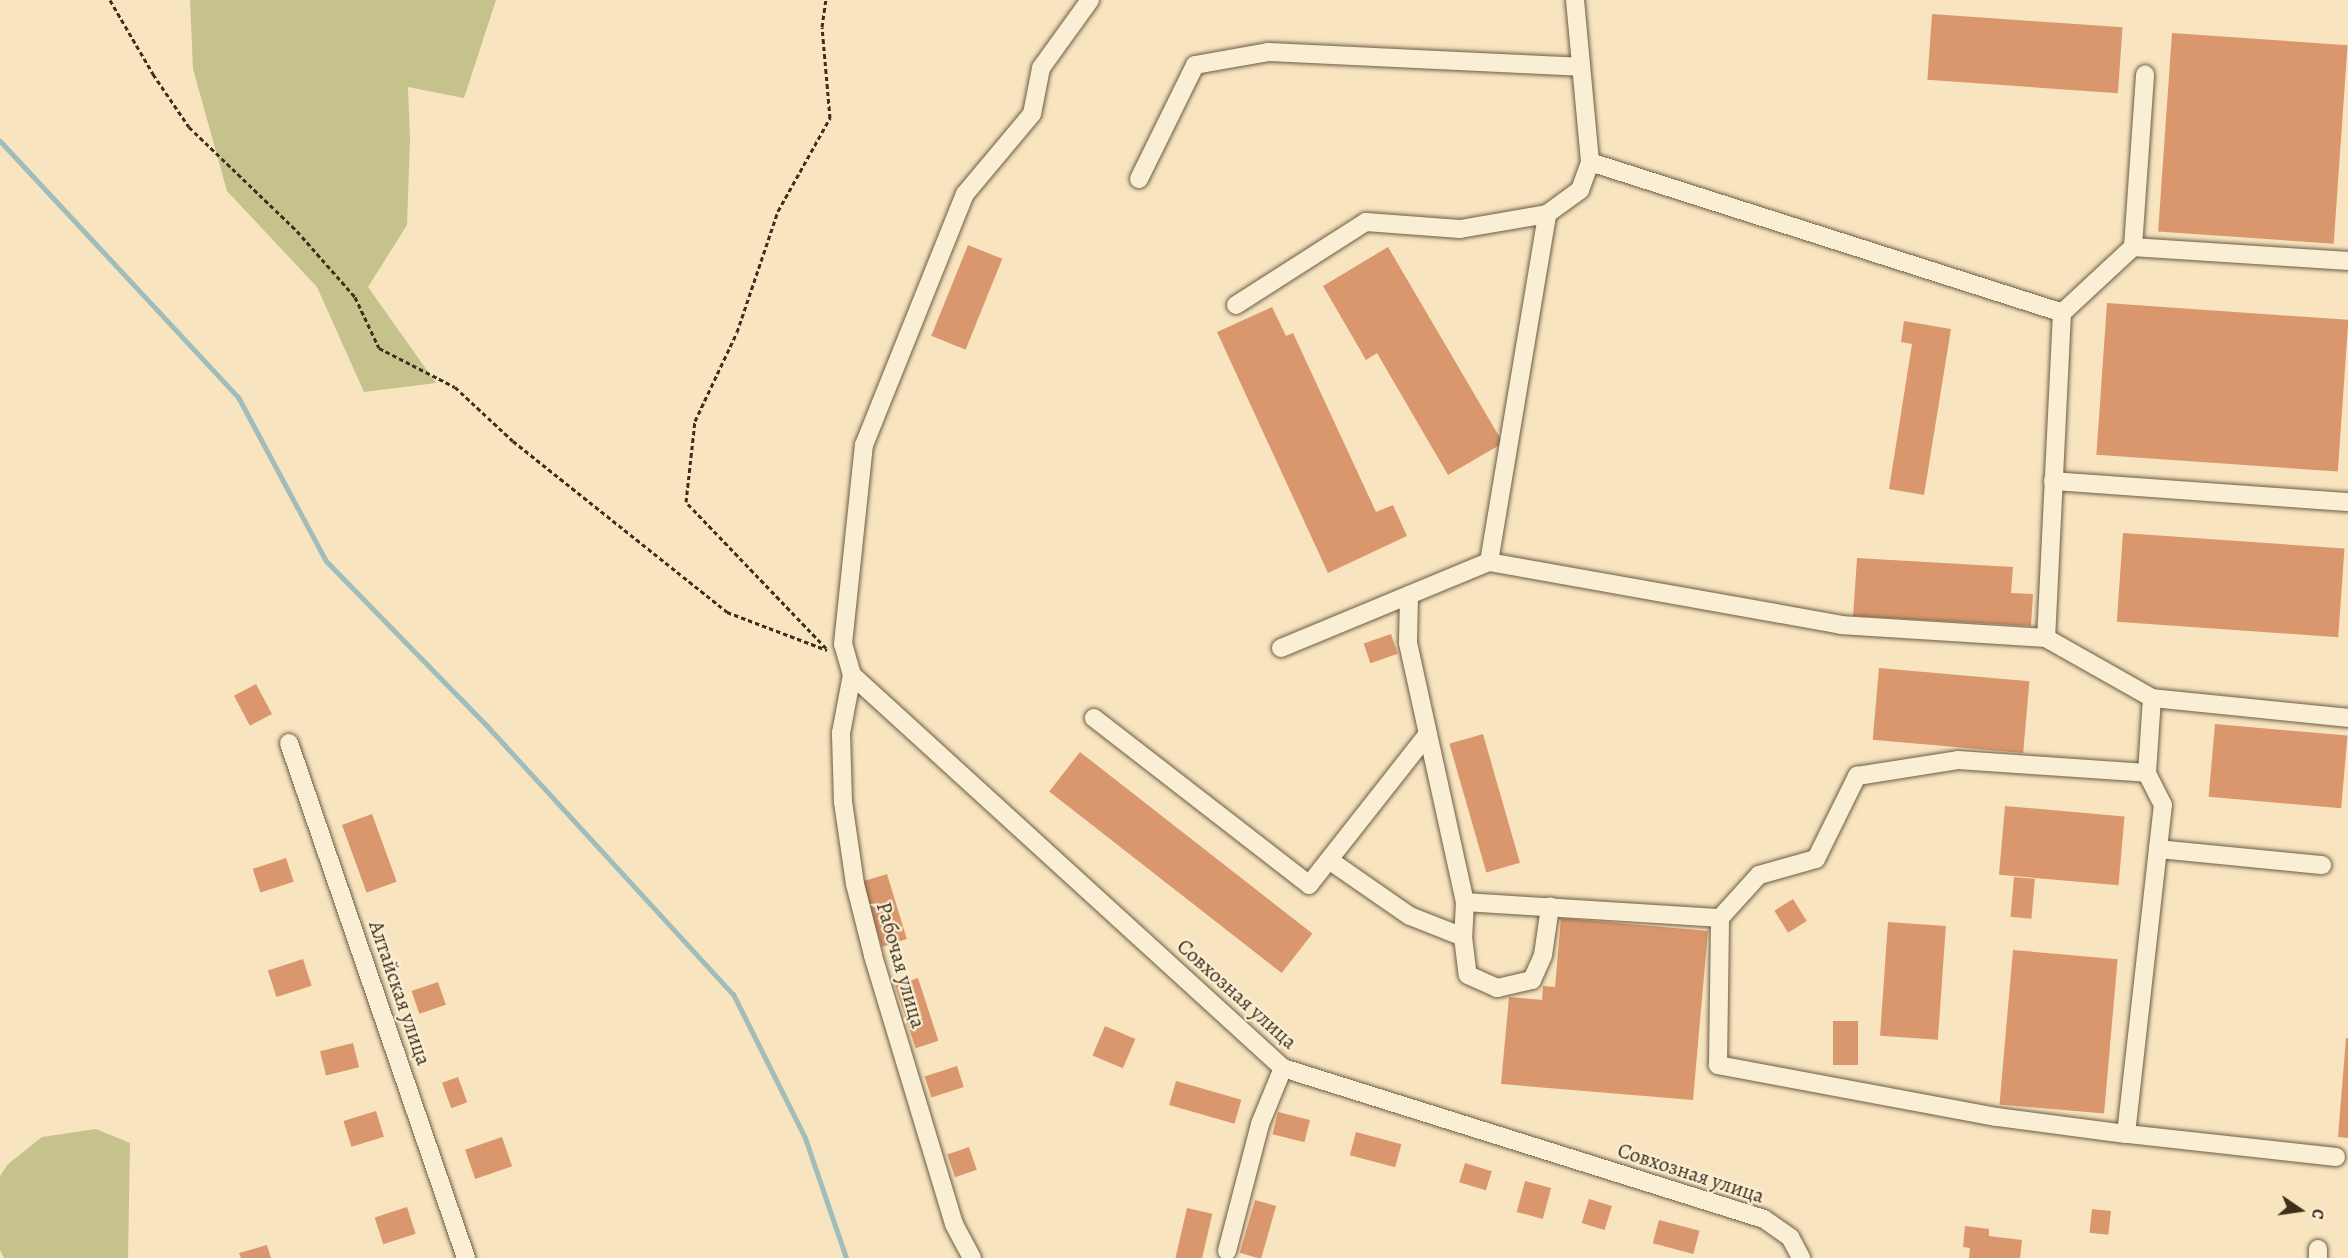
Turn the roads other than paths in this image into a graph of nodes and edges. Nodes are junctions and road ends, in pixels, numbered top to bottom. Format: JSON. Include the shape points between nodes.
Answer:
{"nodes":[{"id":1,"x":1090,"y":0,"type":"edge"},
{"id":2,"x":1575,"y":0,"type":"edge"},
{"id":3,"x":1581,"y":67,"type":"junction"},
{"id":4,"x":2145,"y":74,"type":"dead end"},
{"id":5,"x":1590,"y":162,"type":"junction"},
{"id":6,"x":1139,"y":179,"type":"dead end"},
{"id":7,"x":1547,"y":214,"type":"junction"},
{"id":8,"x":2133,"y":247,"type":"junction"},
{"id":9,"x":2348,"y":261,"type":"edge"},
{"id":10,"x":1236,"y":305,"type":"dead end"},
{"id":11,"x":2062,"y":312,"type":"junction"},
{"id":12,"x":2054,"y":481,"type":"junction"},
{"id":13,"x":2348,"y":502,"type":"edge"},
{"id":14,"x":1489,"y":562,"type":"junction"},
{"id":15,"x":1409,"y":595,"type":"junction"},
{"id":16,"x":2046,"y":638,"type":"junction"},
{"id":17,"x":1281,"y":648,"type":"dead end"},
{"id":18,"x":852,"y":675,"type":"junction"},
{"id":19,"x":2152,"y":698,"type":"junction"},
{"id":20,"x":1094,"y":718,"type":"dead end"},
{"id":21,"x":2348,"y":718,"type":"edge"},
{"id":22,"x":1428,"y":734,"type":"junction"},
{"id":23,"x":290,"y":743,"type":"dead end"},
{"id":24,"x":2147,"y":773,"type":"junction"},
{"id":25,"x":2158,"y":849,"type":"junction"},
{"id":26,"x":1329,"y":860,"type":"junction"},
{"id":27,"x":2322,"y":865,"type":"dead end"},
{"id":28,"x":1465,"y":902,"type":"junction"},
{"id":29,"x":1550,"y":907,"type":"junction"},
{"id":30,"x":1720,"y":918,"type":"junction"},
{"id":31,"x":1463,"y":937,"type":"junction"},
{"id":32,"x":1283,"y":1068,"type":"junction"},
{"id":33,"x":2126,"y":1134,"type":"junction"},
{"id":34,"x":2336,"y":1157,"type":"dead end"},
{"id":35,"x":1227,"y":1251,"type":"dead end"},
{"id":36,"x":466,"y":1258,"type":"edge"},
{"id":37,"x":972,"y":1258,"type":"edge"},
{"id":38,"x":1802,"y":1258,"type":"edge"}],
"edges":[{"from":1,"to":18,"type":"street","via":[[1041,68],[1032,114],[965,194],[864,445],[843,644]]},
{"from":2,"to":3,"type":"street"},
{"from":3,"to":5,"type":"street"},
{"from":3,"to":6,"type":"street","via":[[1268,52],[1195,65]]},
{"from":4,"to":8,"type":"street"},
{"from":5,"to":7,"type":"street","via":[[1580,190]]},
{"from":5,"to":11,"type":"street"},
{"from":7,"to":10,"type":"street","via":[[1460,229],[1366,222]]},
{"from":7,"to":14,"type":"street"},
{"from":8,"to":9,"type":"street"},
{"from":8,"to":11,"type":"street"},
{"from":11,"to":12,"type":"street"},
{"from":12,"to":13,"type":"street"},
{"from":12,"to":16,"type":"street"},
{"from":14,"to":15,"type":"street"},
{"from":14,"to":16,"type":"street","via":[[1841,625]]},
{"from":15,"to":17,"type":"street"},
{"from":15,"to":22,"type":"street","via":[[1408,643]]},
{"from":16,"to":19,"type":"street"},
{"from":18,"to":32,"type":"street","name":"Совхозная улица"},
{"from":18,"to":37,"type":"street","name":"Рабочая улица","via":[[841,733],[843,802],[855,884],[954,1224]]},
{"from":19,"to":21,"type":"street"},
{"from":19,"to":24,"type":"street"},
{"from":20,"to":26,"type":"street","via":[[1309,885]]},
{"from":22,"to":26,"type":"street"},
{"from":22,"to":28,"type":"street"},
{"from":23,"to":36,"type":"street","name":"Алтайская улица"},
{"from":24,"to":25,"type":"street","via":[[2163,805]]},
{"from":24,"to":30,"type":"street","via":[[1958,760],[1857,776],[1816,859],[1759,875]]},
{"from":25,"to":27,"type":"street"},
{"from":25,"to":33,"type":"street"},
{"from":26,"to":31,"type":"street","via":[[1410,916]]},
{"from":28,"to":29,"type":"street"},
{"from":28,"to":31,"type":"street"},
{"from":29,"to":30,"type":"street"},
{"from":29,"to":31,"type":"street","via":[[1543,955],[1532,980],[1497,988],[1468,975]]},
{"from":30,"to":33,"type":"street","via":[[1718,1065],[1996,1117]]},
{"from":32,"to":35,"type":"street","via":[[1260,1124]]},
{"from":32,"to":38,"type":"street","name":"Совхозная улица","via":[[1764,1220],[1790,1237]]},
{"from":33,"to":34,"type":"street"}]}
